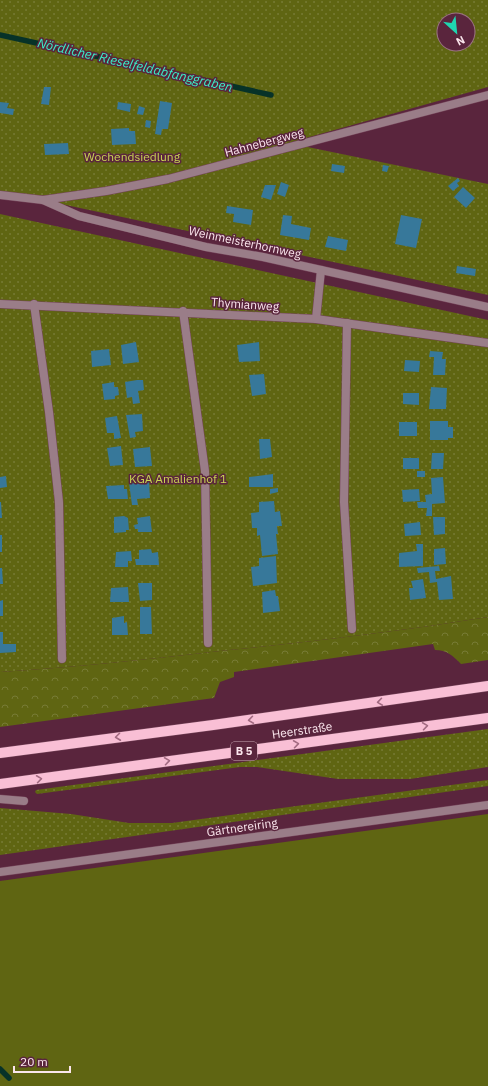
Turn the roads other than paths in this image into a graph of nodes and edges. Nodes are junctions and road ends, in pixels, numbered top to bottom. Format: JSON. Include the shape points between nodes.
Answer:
{"nodes":[{"id":1,"x":488,"y":95,"type":"edge"},
{"id":2,"x":0,"y":195,"type":"edge"},
{"id":3,"x":43,"y":200,"type":"junction"},
{"id":4,"x":321,"y":270,"type":"junction"},
{"id":5,"x":0,"y":304,"type":"edge"},
{"id":6,"x":34,"y":304,"type":"junction"},
{"id":7,"x":488,"y":307,"type":"edge"},
{"id":8,"x":183,"y":311,"type":"junction"},
{"id":9,"x":316,"y":319,"type":"junction"},
{"id":10,"x":347,"y":323,"type":"junction"},
{"id":11,"x":488,"y":343,"type":"edge"},
{"id":12,"x":352,"y":629,"type":"dead end"},
{"id":13,"x":208,"y":643,"type":"dead end"},
{"id":14,"x":62,"y":659,"type":"dead end"},
{"id":15,"x":488,"y":686,"type":"edge"},
{"id":16,"x":488,"y":718,"type":"edge"},
{"id":17,"x":0,"y":753,"type":"edge"},
{"id":18,"x":0,"y":784,"type":"edge"},
{"id":19,"x":0,"y":799,"type":"edge"},
{"id":20,"x":24,"y":801,"type":"dead end"},
{"id":21,"x":488,"y":805,"type":"edge"},
{"id":22,"x":0,"y":872,"type":"edge"}],
"edges":[{"from":1,"to":3,"type":"street","name":"Hahnebergweg","via":[[168,179]]},
{"from":2,"to":3,"type":"street","name":"Weinmeisterhornweg"},
{"from":3,"to":4,"type":"street","name":"Weinmeisterhornweg","via":[[79,216],[206,247]]},
{"from":4,"to":7,"type":"street","name":"Weinmeisterhornweg"},
{"from":4,"to":9,"type":"street"},
{"from":5,"to":6,"type":"street","name":"Thymianweg"},
{"from":6,"to":8,"type":"street","name":"Thymianweg"},
{"from":6,"to":14,"type":"street","via":[[50,412],[58,502]]},
{"from":8,"to":9,"type":"street","name":"Thymianweg"},
{"from":8,"to":13,"type":"street","via":[[205,471]]},
{"from":9,"to":10,"type":"street","name":"Thymianweg"},
{"from":10,"to":11,"type":"street","name":"Thymianweg"},
{"from":10,"to":12,"type":"street","via":[[344,502]]},
{"from":15,"to":17,"type":"main road","name":"Heerstraße","one_way":true},
{"from":18,"to":16,"type":"main road","name":"Heerstraße","number":"B 5","one_way":true},
{"from":19,"to":20,"type":"street"},
{"from":21,"to":22,"type":"street","name":"Gärtnereiring"}]}
